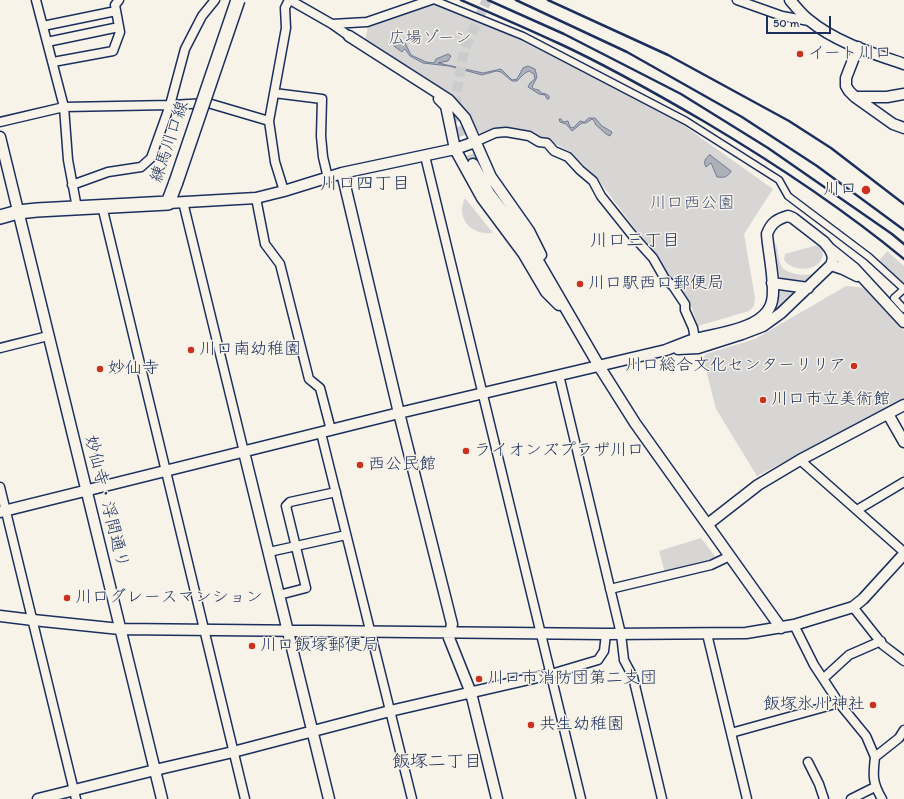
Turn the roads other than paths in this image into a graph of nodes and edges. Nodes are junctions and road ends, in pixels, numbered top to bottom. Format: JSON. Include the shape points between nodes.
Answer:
{"nodes":[{"id":1,"x":36,"y":0,"type":"edge"},
{"id":2,"x":119,"y":0,"type":"edge"},
{"id":3,"x":215,"y":0,"type":"edge"},
{"id":4,"x":238,"y":0,"type":"edge"},
{"id":5,"x":290,"y":0,"type":"edge"},
{"id":6,"x":431,"y":0,"type":"edge"},
{"id":7,"x":434,"y":0,"type":"edge"},
{"id":8,"x":737,"y":0,"type":"edge"},
{"id":9,"x":790,"y":0,"type":"edge"},
{"id":10,"x":116,"y":11,"type":"junction"},
{"id":11,"x":809,"y":21,"type":"junction"},
{"id":12,"x":332,"y":24,"type":"junction"},
{"id":13,"x":43,"y":26,"type":"junction"},
{"id":14,"x":119,"y":27,"type":"junction"},
{"id":15,"x":349,"y":36,"type":"joint"},
{"id":16,"x":47,"y":42,"type":"junction"},
{"id":17,"x":858,"y":47,"type":"junction"},
{"id":18,"x":53,"y":62,"type":"junction"},
{"id":19,"x":904,"y":64,"type":"edge"},
{"id":20,"x":431,"y":90,"type":"junction"},
{"id":21,"x":274,"y":93,"type":"junction"},
{"id":22,"x":904,"y":94,"type":"edge"},
{"id":23,"x":855,"y":97,"type":"junction"},
{"id":24,"x":170,"y":105,"type":"junction"},
{"id":25,"x":64,"y":107,"type":"junction"},
{"id":26,"x":269,"y":121,"type":"junction"},
{"id":27,"x":0,"y":122,"type":"edge"},
{"id":28,"x":904,"y":128,"type":"edge"},
{"id":29,"x":0,"y":137,"type":"edge"},
{"id":30,"x":475,"y":142,"type":"junction"},
{"id":31,"x":455,"y":149,"type":"junction"},
{"id":32,"x":425,"y":156,"type":"junction"},
{"id":33,"x":473,"y":164,"type":"tunnel mouth"},
{"id":34,"x":342,"y":173,"type":"junction"},
{"id":35,"x":328,"y":178,"type":"junction"},
{"id":36,"x":72,"y":185,"type":"junction"},
{"id":37,"x":284,"y":191,"type":"junction"},
{"id":38,"x":256,"y":198,"type":"junction"},
{"id":39,"x":183,"y":202,"type":"junction"},
{"id":40,"x":168,"y":203,"type":"junction"},
{"id":41,"x":102,"y":206,"type":"junction"},
{"id":42,"x":77,"y":208,"type":"junction"},
{"id":43,"x":18,"y":212,"type":"junction"},
{"id":44,"x":0,"y":217,"type":"edge"},
{"id":45,"x":829,"y":248,"type":"junction"},
{"id":46,"x":831,"y":265,"type":"junction"},
{"id":47,"x":772,"y":283,"type":"junction"},
{"id":48,"x":808,"y":288,"type":"junction"},
{"id":49,"x":873,"y":289,"type":"junction"},
{"id":50,"x":904,"y":309,"type":"edge"},
{"id":51,"x":569,"y":314,"type":"junction"},
{"id":52,"x":904,"y":322,"type":"edge"},
{"id":53,"x":48,"y":336,"type":"junction"},
{"id":54,"x":695,"y":340,"type":"junction"},
{"id":55,"x":0,"y":348,"type":"edge"},
{"id":56,"x":666,"y":350,"type":"junction"},
{"id":57,"x":599,"y":366,"type":"junction"},
{"id":58,"x":559,"y":375,"type":"junction"},
{"id":59,"x":483,"y":394,"type":"junction"},
{"id":60,"x":904,"y":405,"type":"edge"},
{"id":61,"x":399,"y":413,"type":"junction"},
{"id":62,"x":888,"y":414,"type":"junction"},
{"id":63,"x":326,"y":432,"type":"junction"},
{"id":64,"x":904,"y":442,"type":"edge"},
{"id":65,"x":244,"y":452,"type":"junction"},
{"id":66,"x":800,"y":460,"type":"junction"},
{"id":67,"x":166,"y":471,"type":"junction"},
{"id":68,"x":904,"y":482,"type":"edge"},
{"id":69,"x":0,"y":487,"type":"edge"},
{"id":70,"x":87,"y":491,"type":"junction"},
{"id":71,"x":336,"y":492,"type":"junction"},
{"id":72,"x":857,"y":510,"type":"junction"},
{"id":73,"x":3,"y":511,"type":"edge"},
{"id":74,"x":708,"y":524,"type":"junction"},
{"id":75,"x":346,"y":535,"type":"junction"},
{"id":76,"x":296,"y":546,"type":"junction"},
{"id":77,"x":269,"y":552,"type":"junction"},
{"id":78,"x":904,"y":553,"type":"edge"},
{"id":79,"x":730,"y":556,"type":"junction"},
{"id":80,"x":610,"y":589,"type":"junction"},
{"id":81,"x":279,"y":595,"type":"junction"},
{"id":82,"x":853,"y":607,"type":"junction"},
{"id":83,"x":0,"y":616,"type":"edge"},
{"id":84,"x":33,"y":620,"type":"junction"},
{"id":85,"x":794,"y":625,"type":"junction"},
{"id":86,"x":782,"y":628,"type":"junction"},
{"id":87,"x":120,"y":629,"type":"junction"},
{"id":88,"x":204,"y":630,"type":"junction"},
{"id":89,"x":287,"y":631,"type":"junction"},
{"id":90,"x":370,"y":631,"type":"junction"},
{"id":91,"x":450,"y":631,"type":"junction"},
{"id":92,"x":541,"y":633,"type":"junction"},
{"id":93,"x":606,"y":634,"type":"junction"},
{"id":94,"x":621,"y":634,"type":"junction"},
{"id":95,"x":706,"y":634,"type":"junction"},
{"id":96,"x":881,"y":641,"type":"junction"},
{"id":97,"x":904,"y":661,"type":"edge"},
{"id":98,"x":551,"y":674,"type":"junction"},
{"id":99,"x":824,"y":678,"type":"junction"},
{"id":100,"x":470,"y":693,"type":"junction"},
{"id":101,"x":839,"y":703,"type":"junction"},
{"id":102,"x":390,"y":711,"type":"junction"},
{"id":103,"x":904,"y":730,"type":"edge"},
{"id":104,"x":312,"y":732,"type":"junction"},
{"id":105,"x":731,"y":733,"type":"junction"},
{"id":106,"x":234,"y":752,"type":"junction"},
{"id":107,"x":875,"y":757,"type":"junction"},
{"id":108,"x":808,"y":762,"type":"dead end"},
{"id":109,"x":154,"y":770,"type":"junction"},
{"id":110,"x":875,"y":787,"type":"junction"},
{"id":111,"x":75,"y":794,"type":"edge"},
{"id":112,"x":38,"y":799,"type":"edge"},
{"id":113,"x":162,"y":799,"type":"edge"},
{"id":114,"x":245,"y":799,"type":"edge"},
{"id":115,"x":329,"y":799,"type":"edge"},
{"id":116,"x":412,"y":799,"type":"edge"},
{"id":117,"x":497,"y":799,"type":"edge"},
{"id":118,"x":582,"y":799,"type":"edge"},
{"id":119,"x":662,"y":799,"type":"edge"},
{"id":120,"x":747,"y":799,"type":"edge"},
{"id":121,"x":824,"y":799,"type":"edge"},
{"id":122,"x":851,"y":799,"type":"edge"},
{"id":123,"x":882,"y":799,"type":"edge"}],
"edges":[{"from":1,"to":13,"type":"street"},
{"from":2,"to":10,"type":"street","via":[[115,5]]},
{"from":3,"to":24,"type":"street","via":[[202,16],[185,49]]},
{"from":4,"to":40,"type":"main road","name":"練馬川口線","bridge":true},
{"from":5,"to":12,"type":"street"},
{"from":5,"to":21,"type":"street","via":[[285,8],[286,28]]},
{"from":6,"to":12,"type":"street","via":[[367,22]]},
{"from":7,"to":50,"type":"street","via":[[521,35],[686,121],[780,180],[788,196],[869,257],[904,289],[894,298]]},
{"from":8,"to":11,"type":"street","via":[[782,16]]},
{"from":9,"to":11,"type":"street"},
{"from":10,"to":13,"type":"street"},
{"from":10,"to":14,"type":"street"},
{"from":11,"to":17,"type":"street"},
{"from":12,"to":15,"type":"street"},
{"from":13,"to":16,"type":"street"},
{"from":14,"to":16,"type":"street"},
{"from":14,"to":18,"type":"street","via":[[120,32],[113,51]]},
{"from":15,"to":20,"type":"street"},
{"from":16,"to":18,"type":"street"},
{"from":17,"to":19,"type":"street"},
{"from":17,"to":23,"type":"street","via":[[846,78],[849,91]]},
{"from":18,"to":25,"type":"street"},
{"from":20,"to":30,"type":"street","via":[[449,100],[465,118]]},
{"from":20,"to":31,"type":"street","via":[[446,106]]},
{"from":21,"to":26,"type":"street"},
{"from":21,"to":35,"type":"street","via":[[322,99],[321,136]]},
{"from":22,"to":23,"type":"street","via":[[887,98]]},
{"from":23,"to":28,"type":"street","via":[[892,124]]},
{"from":24,"to":25,"type":"street"},
{"from":24,"to":26,"type":"street","via":[[208,103]]},
{"from":24,"to":36,"type":"street","via":[[151,158],[141,167],[108,172]]},
{"from":25,"to":27,"type":"street"},
{"from":25,"to":36,"type":"street"},
{"from":26,"to":37,"type":"street","via":[[275,162]]},
{"from":29,"to":43,"type":"street","name":"妙仙寺・浮間通り"},
{"from":30,"to":31,"type":"street"},
{"from":30,"to":51,"type":"street","via":[[491,177],[529,231],[564,296]]},
{"from":30,"to":54,"type":"street","via":[[495,133],[506,132],[529,136],[547,143],[554,151],[568,157],[593,181],[601,196],[673,286],[685,304]]},
{"from":31,"to":32,"type":"street"},
{"from":31,"to":51,"type":"street","via":[[482,198],[523,253],[546,292]]},
{"from":32,"to":34,"type":"street"},
{"from":32,"to":59,"type":"street"},
{"from":33,"to":51,"type":"street","via":[[489,193],[530,247]]},
{"from":34,"to":35,"type":"street"},
{"from":34,"to":61,"type":"street"},
{"from":35,"to":37,"type":"street"},
{"from":36,"to":42,"type":"street"},
{"from":37,"to":38,"type":"street"},
{"from":38,"to":39,"type":"street"},
{"from":38,"to":63,"type":"street","via":[[265,244],[280,264],[309,379],[320,388]]},
{"from":39,"to":40,"type":"street"},
{"from":39,"to":65,"type":"street"},
{"from":40,"to":41,"type":"main road","name":"練馬川口線"},
{"from":41,"to":42,"type":"main road","name":"練馬川口線"},
{"from":41,"to":67,"type":"street"},
{"from":42,"to":43,"type":"main road","name":"練馬川口線"},
{"from":43,"to":44,"type":"main road","name":"練馬川口線"},
{"from":43,"to":53,"type":"street","name":"妙仙寺・浮間通り"},
{"from":45,"to":46,"type":"street","via":[[833,255]]},
{"from":45,"to":47,"type":"street","via":[[793,218],[788,216],[775,221],[767,234]]},
{"from":45,"to":49,"type":"street","via":[[854,268]]},
{"from":46,"to":48,"type":"street"},
{"from":46,"to":49,"type":"street","via":[[853,274]]},
{"from":47,"to":48,"type":"street"},
{"from":47,"to":54,"type":"street","via":[[772,300],[767,312],[760,318],[740,328]]},
{"from":48,"to":56,"type":"street","via":[[771,321],[753,331],[698,348]]},
{"from":49,"to":52,"type":"street"},
{"from":51,"to":57,"type":"street"},
{"from":53,"to":55,"type":"street"},
{"from":53,"to":70,"type":"street","name":"妙仙寺・浮間通り"},
{"from":54,"to":56,"type":"street"},
{"from":56,"to":57,"type":"street"},
{"from":57,"to":58,"type":"street"},
{"from":57,"to":74,"type":"street","via":[[635,423]]},
{"from":58,"to":59,"type":"street"},
{"from":58,"to":80,"type":"street"},
{"from":59,"to":61,"type":"street"},
{"from":59,"to":92,"type":"street"},
{"from":60,"to":62,"type":"street"},
{"from":61,"to":63,"type":"street"},
{"from":61,"to":91,"type":"street","via":[[452,624]]},
{"from":62,"to":64,"type":"street"},
{"from":62,"to":66,"type":"street"},
{"from":63,"to":65,"type":"street"},
{"from":63,"to":71,"type":"street"},
{"from":65,"to":67,"type":"street"},
{"from":65,"to":77,"type":"street"},
{"from":66,"to":72,"type":"street"},
{"from":66,"to":74,"type":"street","via":[[758,485]]},
{"from":67,"to":70,"type":"street"},
{"from":67,"to":88,"type":"street"},
{"from":68,"to":72,"type":"street"},
{"from":69,"to":73,"type":"street"},
{"from":70,"to":73,"type":"street"},
{"from":70,"to":87,"type":"street","name":"妙仙寺・浮間通り"},
{"from":71,"to":75,"type":"street"},
{"from":71,"to":76,"type":"street","via":[[290,502],[286,506]]},
{"from":72,"to":78,"type":"street"},
{"from":73,"to":84,"type":"street"},
{"from":74,"to":79,"type":"street"},
{"from":75,"to":76,"type":"street"},
{"from":75,"to":90,"type":"street"},
{"from":76,"to":77,"type":"street"},
{"from":76,"to":81,"type":"street","via":[[306,588]]},
{"from":77,"to":81,"type":"street"},
{"from":78,"to":82,"type":"street"},
{"from":79,"to":80,"type":"street","via":[[711,565]]},
{"from":79,"to":86,"type":"street"},
{"from":80,"to":94,"type":"street"},
{"from":81,"to":89,"type":"street"},
{"from":82,"to":85,"type":"street"},
{"from":82,"to":96,"type":"street"},
{"from":83,"to":84,"type":"street"},
{"from":84,"to":87,"type":"street"},
{"from":84,"to":111,"type":"street"},
{"from":85,"to":86,"type":"street"},
{"from":85,"to":99,"type":"street"},
{"from":86,"to":95,"type":"street","via":[[746,633]]},
{"from":87,"to":88,"type":"street"},
{"from":87,"to":109,"type":"street","name":"妙仙寺・浮間通り"},
{"from":88,"to":89,"type":"street"},
{"from":88,"to":106,"type":"street"},
{"from":89,"to":90,"type":"street"},
{"from":89,"to":104,"type":"street"},
{"from":90,"to":91,"type":"street"},
{"from":90,"to":102,"type":"street"},
{"from":91,"to":92,"type":"street"},
{"from":91,"to":100,"type":"street","via":[[449,638]]},
{"from":92,"to":93,"type":"street"},
{"from":92,"to":98,"type":"street"},
{"from":93,"to":94,"type":"street"},
{"from":93,"to":98,"type":"street","via":[[604,651],[598,660]]},
{"from":94,"to":95,"type":"street"},
{"from":94,"to":119,"type":"street","via":[[624,660],[633,677]]},
{"from":95,"to":105,"type":"street"},
{"from":96,"to":97,"type":"street"},
{"from":96,"to":99,"type":"street","via":[[849,655]]},
{"from":98,"to":100,"type":"street"},
{"from":98,"to":118,"type":"street"},
{"from":99,"to":101,"type":"street"},
{"from":100,"to":102,"type":"street"},
{"from":100,"to":117,"type":"street"},
{"from":101,"to":105,"type":"street"},
{"from":101,"to":107,"type":"street","via":[[866,736]]},
{"from":102,"to":104,"type":"street"},
{"from":102,"to":116,"type":"street"},
{"from":103,"to":107,"type":"street","via":[[899,738]]},
{"from":104,"to":106,"type":"street"},
{"from":104,"to":115,"type":"street"},
{"from":105,"to":120,"type":"street"},
{"from":106,"to":109,"type":"street"},
{"from":106,"to":114,"type":"street"},
{"from":107,"to":110,"type":"street"},
{"from":108,"to":121,"type":"street"},
{"from":109,"to":111,"type":"street"},
{"from":109,"to":113,"type":"street","name":"妙仙寺・浮間通り"},
{"from":110,"to":122,"type":"street"},
{"from":110,"to":123,"type":"street"},
{"from":111,"to":112,"type":"street"}]}
